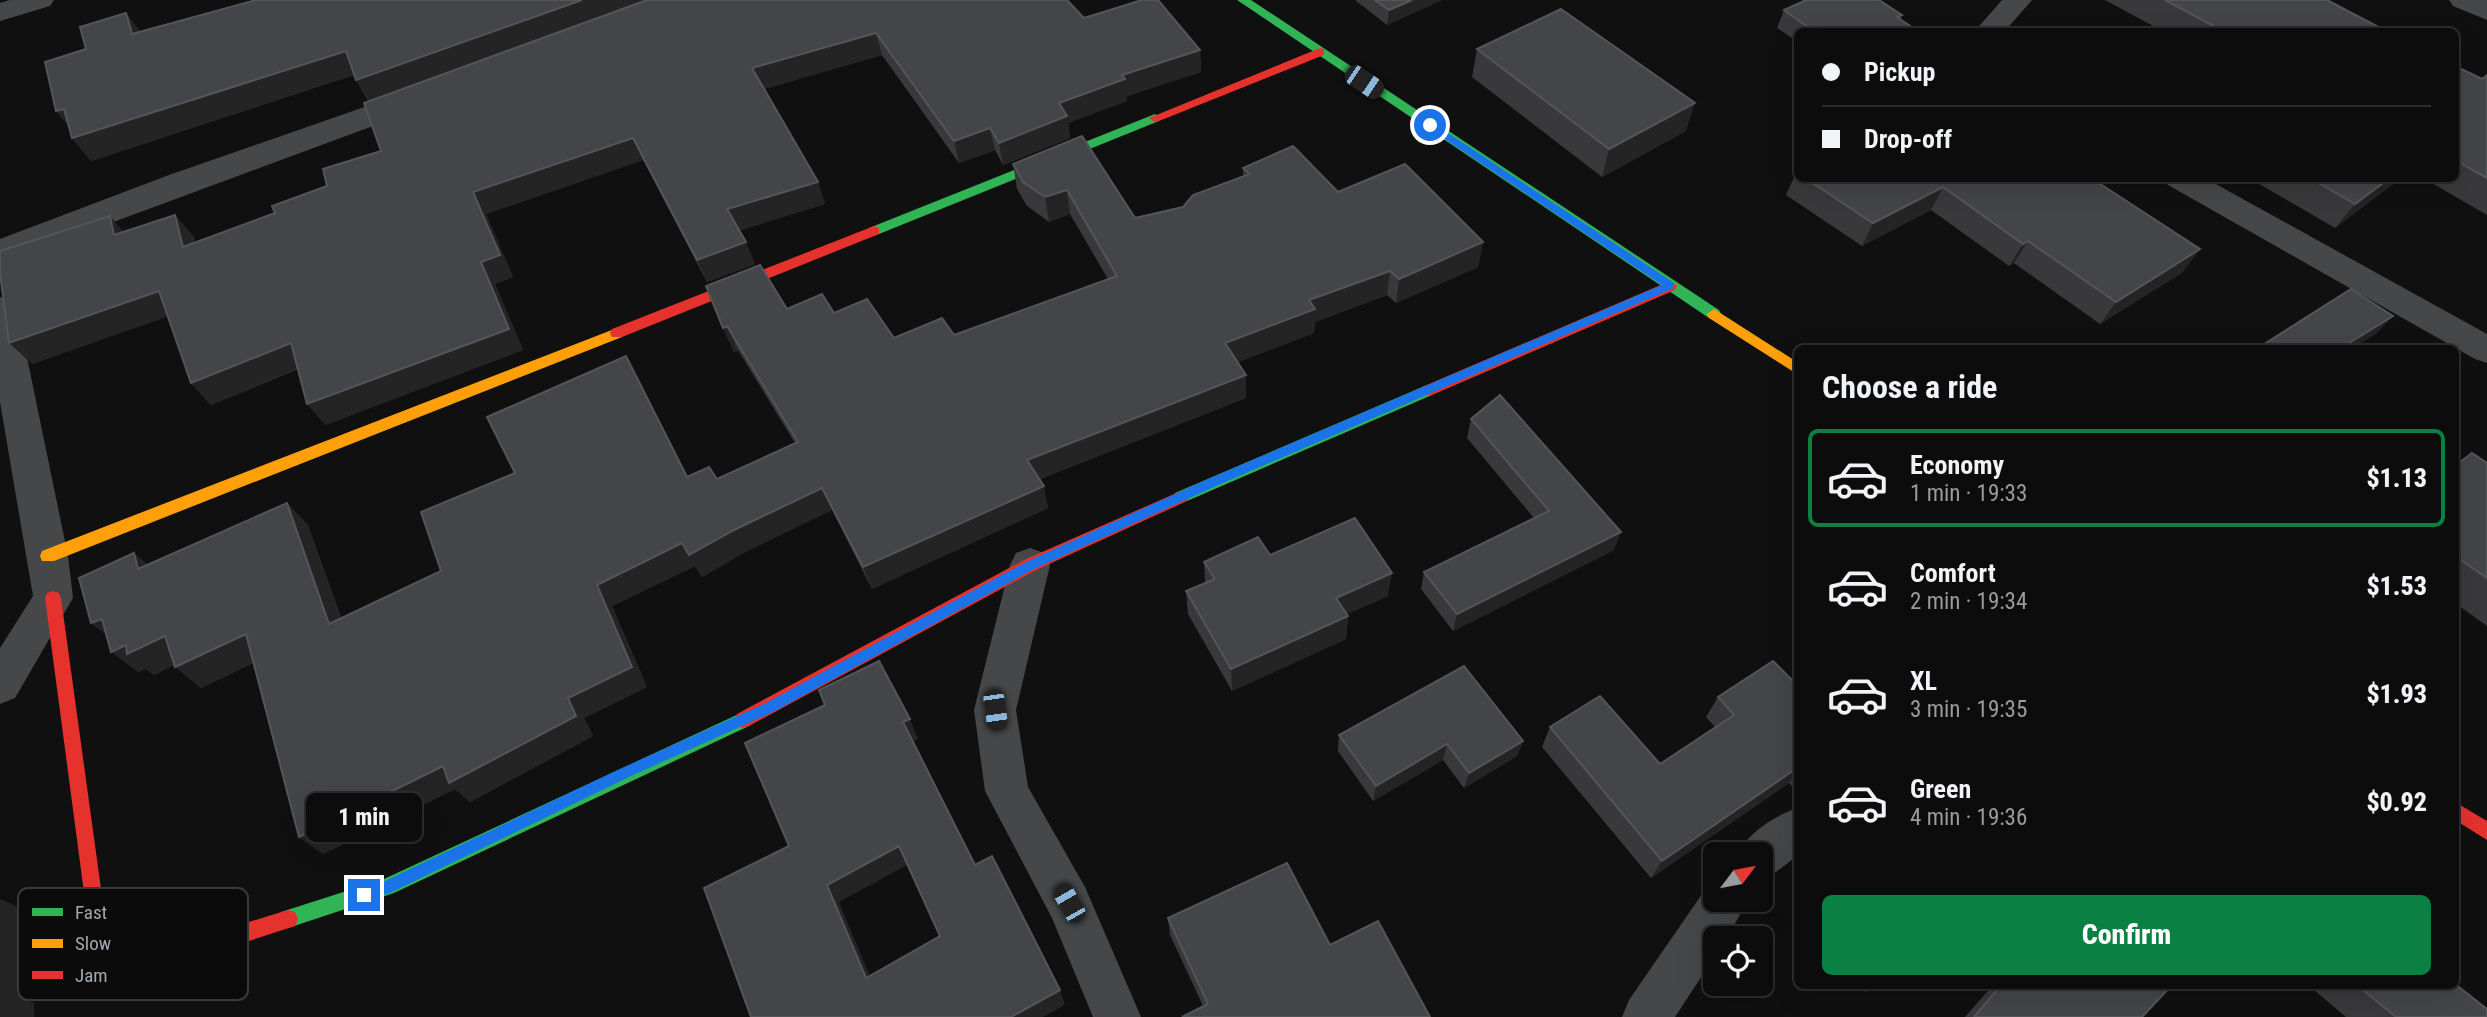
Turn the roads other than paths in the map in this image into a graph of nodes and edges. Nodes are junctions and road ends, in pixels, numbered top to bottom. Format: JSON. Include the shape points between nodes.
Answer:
{"nodes":[{"id":1,"x":40,"y":0,"type":"edge"},
{"id":2,"x":1242,"y":0,"type":"edge"},
{"id":3,"x":2018,"y":0,"type":"edge"},
{"id":4,"x":2463,"y":0,"type":"edge"},
{"id":5,"x":2487,"y":11,"type":"edge"},
{"id":6,"x":0,"y":12,"type":"edge"},
{"id":7,"x":1992,"y":28,"type":"edge"},
{"id":8,"x":1321,"y":52,"type":"junction"},
{"id":9,"x":442,"y":89,"type":"edge"},
{"id":10,"x":2186,"y":182,"type":"edge"},
{"id":11,"x":0,"y":252,"type":"edge"},
{"id":12,"x":1670,"y":286,"type":"junction"},
{"id":13,"x":0,"y":309,"type":"edge"},
{"id":14,"x":2487,"y":350,"type":"edge"},
{"id":15,"x":1794,"y":367,"type":"edge"},
{"id":16,"x":48,"y":556,"type":"junction"},
{"id":17,"x":1030,"y":565,"type":"junction"},
{"id":18,"x":53,"y":598,"type":"junction"},
{"id":19,"x":0,"y":685,"type":"edge"},
{"id":20,"x":2459,"y":813,"type":"edge"},
{"id":21,"x":1794,"y":831,"type":"edge"},
{"id":22,"x":2487,"y":831,"type":"edge"},
{"id":23,"x":1773,"y":847,"type":"edge"},
{"id":24,"x":91,"y":888,"type":"edge"},
{"id":25,"x":1717,"y":912,"type":"edge"},
{"id":26,"x":248,"y":932,"type":"edge"},
{"id":27,"x":1117,"y":1017,"type":"edge"},
{"id":28,"x":1646,"y":1017,"type":"edge"}],
"edges":[{"from":1,"to":6,"type":"street"},
{"from":2,"to":8,"type":"street"},
{"from":3,"to":7,"type":"street"},
{"from":4,"to":5,"type":"street"},
{"from":8,"to":12,"type":"street"},
{"from":8,"to":16,"type":"street"},
{"from":9,"to":11,"type":"street"},
{"from":10,"to":14,"type":"street"},
{"from":12,"to":15,"type":"street"},
{"from":12,"to":17,"type":"street"},
{"from":13,"to":16,"type":"street"},
{"from":16,"to":18,"type":"street"},
{"from":17,"to":26,"type":"street","via":[[769,708],[387,887]]},
{"from":17,"to":27,"type":"street","via":[[995,710],[1007,791],[1069,903]]},
{"from":18,"to":19,"type":"street"},
{"from":18,"to":24,"type":"street"},
{"from":20,"to":22,"type":"street"},
{"from":21,"to":23,"type":"street"},
{"from":25,"to":28,"type":"street"}]}
